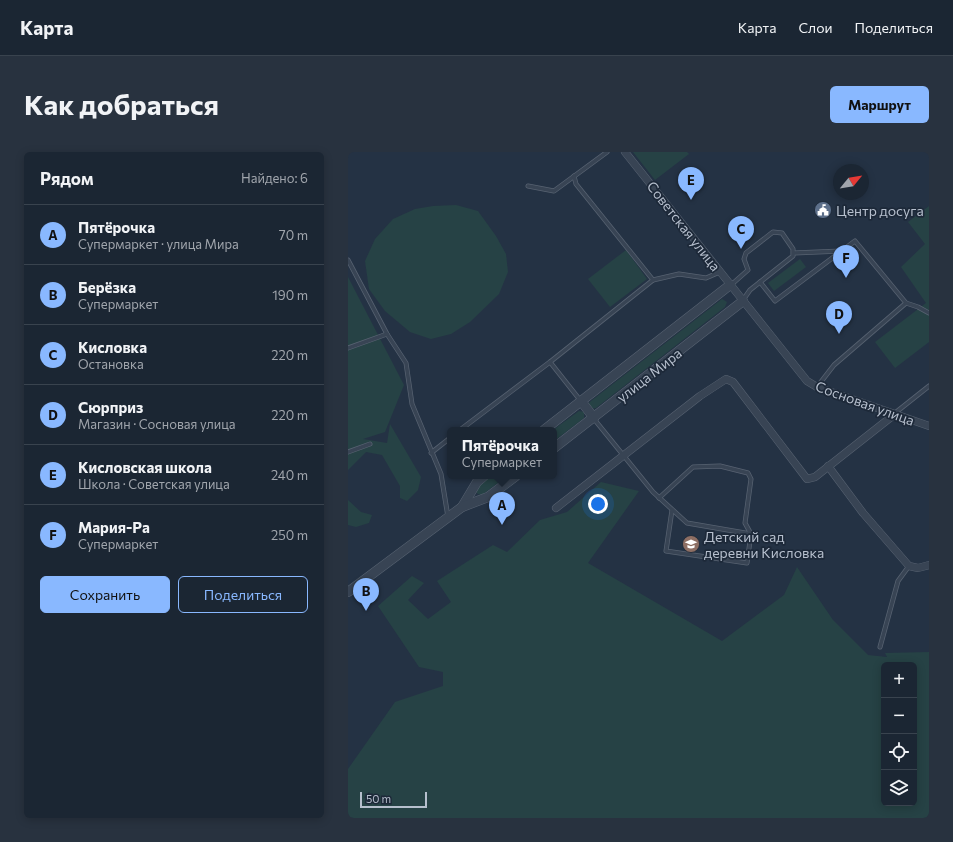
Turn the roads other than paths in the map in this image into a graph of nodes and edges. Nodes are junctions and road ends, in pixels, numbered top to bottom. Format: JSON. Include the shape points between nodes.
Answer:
{"nodes":[{"id":1,"x":607,"y":152,"type":"edge"},
{"id":2,"x":625,"y":152,"type":"edge"},
{"id":3,"x":574,"y":176,"type":"junction"},
{"id":4,"x":528,"y":186,"type":"dead end"},
{"id":5,"x":841,"y":251,"type":"junction"},
{"id":6,"x":794,"y":253,"type":"junction"},
{"id":7,"x":348,"y":263,"type":"edge"},
{"id":8,"x":720,"y":272,"type":"junction"},
{"id":9,"x":653,"y":280,"type":"junction"},
{"id":10,"x":760,"y":282,"type":"junction"},
{"id":11,"x":730,"y":285,"type":"junction"},
{"id":12,"x":743,"y":301,"type":"junction"},
{"id":13,"x":906,"y":303,"type":"junction"},
{"id":14,"x":929,"y":313,"type":"edge"},
{"id":15,"x":387,"y":334,"type":"junction"},
{"id":16,"x":348,"y":348,"type":"edge"},
{"id":17,"x":550,"y":362,"type":"junction"},
{"id":18,"x":929,"y":386,"type":"edge"},
{"id":19,"x":817,"y":387,"type":"junction"},
{"id":20,"x":581,"y":401,"type":"junction"},
{"id":21,"x":895,"y":414,"type":"junction"},
{"id":22,"x":594,"y":418,"type":"junction"},
{"id":23,"x":929,"y":426,"type":"edge"},
{"id":24,"x":464,"y":427,"type":"edge"},
{"id":25,"x":548,"y":427,"type":"edge"},
{"id":26,"x":447,"y":440,"type":"edge"},
{"id":27,"x":370,"y":444,"type":"dead end"},
{"id":28,"x":557,"y":446,"type":"edge"},
{"id":29,"x":348,"y":452,"type":"edge"},
{"id":30,"x":431,"y":453,"type":"junction"},
{"id":31,"x":623,"y":457,"type":"junction"},
{"id":32,"x":828,"y":466,"type":"junction"},
{"id":33,"x":480,"y":479,"type":"edge"},
{"id":34,"x":512,"y":479,"type":"edge"},
{"id":35,"x":659,"y":498,"type":"junction"},
{"id":36,"x":462,"y":507,"type":"junction"},
{"id":37,"x":556,"y":508,"type":"dead end"},
{"id":38,"x":672,"y":510,"type":"junction"},
{"id":39,"x":448,"y":517,"type":"junction"},
{"id":40,"x":751,"y":534,"type":"junction"},
{"id":41,"x":929,"y":565,"type":"edge"},
{"id":42,"x":909,"y":566,"type":"junction"},
{"id":43,"x":348,"y":592,"type":"edge"},
{"id":44,"x":880,"y":647,"type":"dead end"}],
"edges":[{"from":1,"to":3,"type":"lane"},
{"from":2,"to":8,"type":"street","name":"Советская улица"},
{"from":3,"to":4,"type":"lane","via":[[554,191]]},
{"from":3,"to":9,"type":"lane","via":[[576,184]]},
{"from":5,"to":6,"type":"lane"},
{"from":5,"to":10,"type":"lane","via":[[775,301]]},
{"from":5,"to":13,"type":"lane","via":[[855,240]]},
{"from":6,"to":10,"type":"lane","via":[[792,258]]},
{"from":6,"to":11,"type":"lane","via":[[782,234],[773,232],[746,253],[744,259],[747,272]]},
{"from":7,"to":15,"type":"lane"},
{"from":8,"to":9,"type":"lane","via":[[706,278],[679,274]]},
{"from":8,"to":11,"type":"street","name":"Советская улица"},
{"from":9,"to":17,"type":"lane"},
{"from":10,"to":12,"type":"lane","via":[[748,292]]},
{"from":11,"to":12,"type":"street","name":"Советская улица"},
{"from":11,"to":20,"type":"street","name":"улица Мира"},
{"from":12,"to":19,"type":"street","name":"Сосновая улица","via":[[798,371]]},
{"from":12,"to":22,"type":"street","name":"улица Мира"},
{"from":13,"to":14,"type":"lane"},
{"from":13,"to":19,"type":"lane","via":[[834,365]]},
{"from":15,"to":16,"type":"lane"},
{"from":15,"to":30,"type":"lane","via":[[406,363],[412,404]]},
{"from":17,"to":20,"type":"lane"},
{"from":17,"to":24,"type":"lane"},
{"from":18,"to":21,"type":"lane"},
{"from":19,"to":21,"type":"street","name":"Сосновая улица"},
{"from":20,"to":22,"type":"street"},
{"from":20,"to":25,"type":"street","name":"улица Мира"},
{"from":21,"to":23,"type":"street","name":"Сосновая улица"},
{"from":21,"to":32,"type":"street"},
{"from":22,"to":28,"type":"street","name":"улица Мира"},
{"from":22,"to":31,"type":"lane"},
{"from":26,"to":30,"type":"lane"},
{"from":27,"to":29,"type":"lane"},
{"from":30,"to":39,"type":"lane","via":[[441,474]]},
{"from":31,"to":32,"type":"street","via":[[700,396],[728,379],[733,382],[807,479],[815,477]]},
{"from":31,"to":35,"type":"lane"},
{"from":31,"to":37,"type":"street"},
{"from":32,"to":42,"type":"street"},
{"from":33,"to":36,"type":"street"},
{"from":34,"to":36,"type":"street","via":[[488,497]]},
{"from":35,"to":38,"type":"lane"},
{"from":35,"to":40,"type":"lane","via":[[693,467],[720,466],[748,473],[751,479],[745,522]]},
{"from":36,"to":39,"type":"street"},
{"from":38,"to":40,"type":"lane","via":[[687,524]]},
{"from":38,"to":40,"type":"lane","via":[[666,551],[747,563]]},
{"from":39,"to":43,"type":"street"},
{"from":41,"to":42,"type":"street","via":[[918,568]]},
{"from":42,"to":44,"type":"lane","via":[[898,581]]}]}
